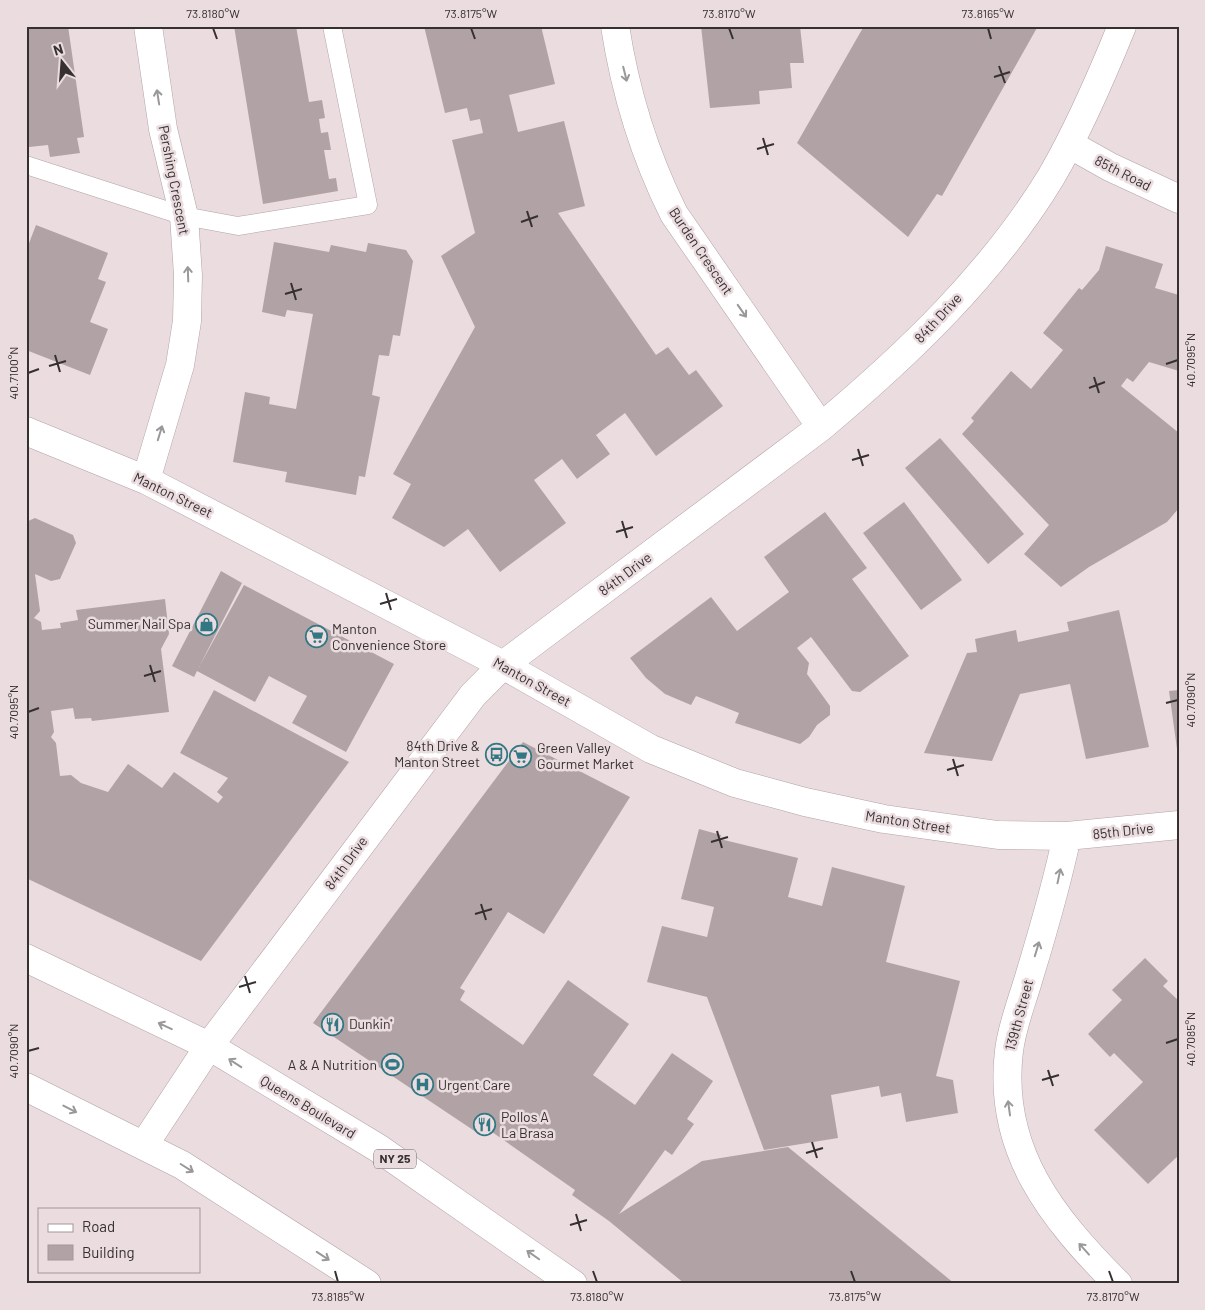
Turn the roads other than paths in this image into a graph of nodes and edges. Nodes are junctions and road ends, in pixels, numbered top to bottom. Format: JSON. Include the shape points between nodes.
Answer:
{"nodes":[{"id":1,"x":148,"y":26,"type":"edge"},
{"id":2,"x":332,"y":26,"type":"edge"},
{"id":3,"x":615,"y":26,"type":"edge"},
{"id":4,"x":1122,"y":26,"type":"edge"},
{"id":5,"x":1069,"y":144,"type":"junction"},
{"id":6,"x":26,"y":164,"type":"edge"},
{"id":7,"x":1179,"y":199,"type":"edge"},
{"id":8,"x":184,"y":216,"type":"junction"},
{"id":9,"x":821,"y":427,"type":"junction"},
{"id":10,"x":26,"y":431,"type":"edge"},
{"id":11,"x":146,"y":480,"type":"junction"},
{"id":12,"x":503,"y":665,"type":"junction"},
{"id":13,"x":1179,"y":825,"type":"edge"},
{"id":14,"x":1067,"y":836,"type":"junction"},
{"id":15,"x":26,"y":958,"type":"edge"},
{"id":16,"x":209,"y":1046,"type":"junction"},
{"id":17,"x":26,"y":1087,"type":"edge"},
{"id":18,"x":144,"y":1145,"type":"junction"},
{"id":19,"x":367,"y":1284,"type":"edge"},
{"id":20,"x":573,"y":1284,"type":"edge"},
{"id":21,"x":1118,"y":1284,"type":"edge"}],
"edges":[{"from":8,"to":1,"type":"street","name":"Pershing Crescent","one_way":true,"via":[[164,130]]},
{"from":2,"to":8,"type":"lane","via":[[368,205],[238,226]]},
{"from":3,"to":9,"type":"street","name":"Burden Crescent","one_way":true,"via":[[636,119],[655,176],[674,214]]},
{"from":4,"to":5,"type":"street","name":"84th Drive"},
{"from":5,"to":7,"type":"street","name":"85th Road"},
{"from":5,"to":9,"type":"street","name":"84th Drive","via":[[1028,211],[945,313]]},
{"from":6,"to":8,"type":"lane"},
{"from":11,"to":8,"type":"street","name":"Pershing Crescent","one_way":true,"via":[[180,365],[188,321]]},
{"from":9,"to":12,"type":"street","name":"84th Drive"},
{"from":10,"to":11,"type":"street","name":"Manton Street"},
{"from":11,"to":12,"type":"street","name":"Manton Street"},
{"from":12,"to":14,"type":"street","name":"Manton Street","via":[[652,749],[735,783],[884,819],[998,835]]},
{"from":12,"to":16,"type":"street","name":"84th Drive","via":[[451,721]]},
{"from":13,"to":14,"type":"street","name":"85th Drive"},
{"from":21,"to":14,"type":"street","name":"139th Street","one_way":true,"via":[[1067,1230],[1045,1200],[1019,1147],[1008,1104],[1009,1049],[1056,890]]},
{"from":16,"to":15,"type":"street","name":"Queens Boulevard","number":"NY 25","one_way":true},
{"from":16,"to":18,"type":"street","name":"84th Drive"},
{"from":20,"to":16,"type":"street","name":"Queens Boulevard","number":"NY 25","one_way":true,"via":[[378,1148]]},
{"from":17,"to":18,"type":"street","one_way":true},
{"from":18,"to":19,"type":"street","one_way":true,"via":[[182,1165]]}]}
